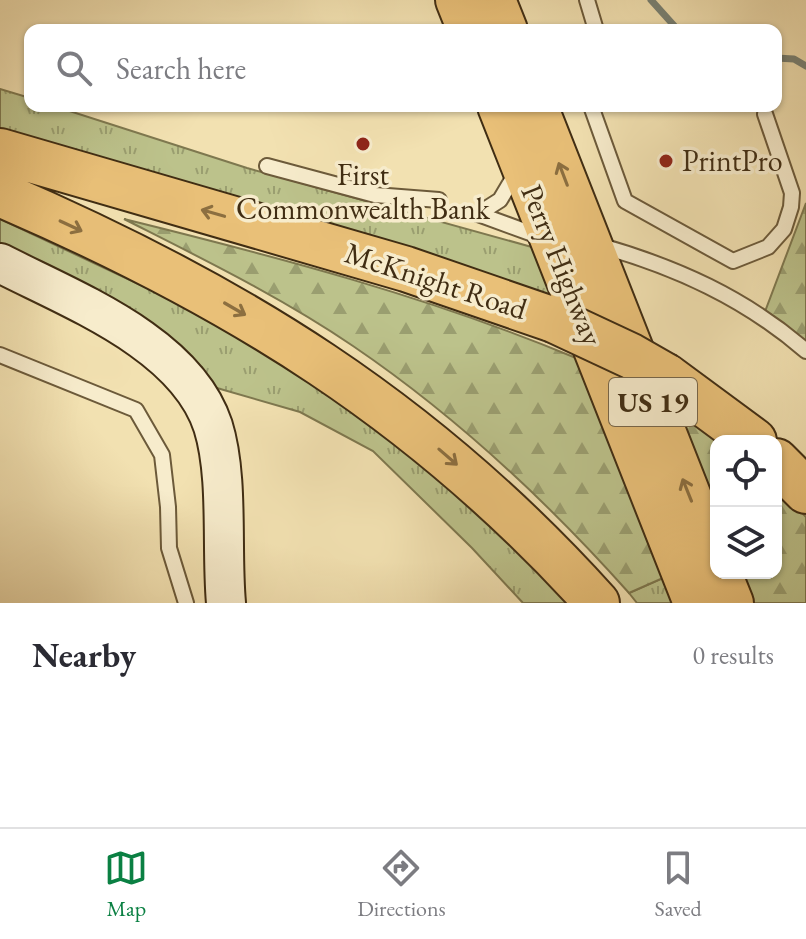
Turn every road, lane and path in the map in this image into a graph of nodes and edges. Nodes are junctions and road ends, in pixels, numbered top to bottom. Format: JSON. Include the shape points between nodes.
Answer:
{"nodes":[{"id":1,"x":457,"y":0,"type":"edge"},
{"id":2,"x":494,"y":0,"type":"edge"},
{"id":3,"x":587,"y":0,"type":"edge"},
{"id":4,"x":467,"y":24,"type":"edge"},
{"id":5,"x":504,"y":24,"type":"edge"},
{"id":6,"x":594,"y":24,"type":"edge"},
{"id":7,"x":501,"y":112,"type":"edge"},
{"id":8,"x":538,"y":112,"type":"edge"},
{"id":9,"x":593,"y":112,"type":"edge"},
{"id":10,"x":765,"y":114,"type":"dead end"},
{"id":11,"x":0,"y":151,"type":"edge"},
{"id":12,"x":521,"y":162,"type":"junction"},
{"id":13,"x":267,"y":166,"type":"dead end"},
{"id":14,"x":0,"y":194,"type":"edge"},
{"id":15,"x":439,"y":200,"type":"dead end"},
{"id":16,"x":571,"y":242,"type":"junction"},
{"id":17,"x":0,"y":263,"type":"edge"},
{"id":18,"x":806,"y":351,"type":"edge"},
{"id":19,"x":0,"y":355,"type":"edge"},
{"id":20,"x":746,"y":435,"type":"edge"},
{"id":21,"x":782,"y":467,"type":"edge"},
{"id":22,"x":806,"y":491,"type":"edge"},
{"id":23,"x":710,"y":550,"type":"edge"},
{"id":24,"x":722,"y":579,"type":"edge"},
{"id":25,"x":186,"y":603,"type":"edge"},
{"id":26,"x":226,"y":603,"type":"edge"},
{"id":27,"x":597,"y":603,"type":"edge"},
{"id":28,"x":695,"y":603,"type":"edge"},
{"id":29,"x":732,"y":603,"type":"edge"}],
"edges":[{"from":1,"to":4,"type":"main road"},
{"from":2,"to":5,"type":"main road"},
{"from":3,"to":6,"type":"lane"},
{"from":7,"to":12,"type":"main road","name":"Perry Highway","number":"US 19"},
{"from":16,"to":8,"type":"main road","name":"Perry Highway","number":"US 19","one_way":true},
{"from":9,"to":10,"type":"lane","via":[[625,201],[733,261],[768,247],[784,229],[791,207],[792,193]]},
{"from":20,"to":11,"type":"highway","name":"McKnight Road","one_way":true,"bridge":true,"via":[[666,376],[554,320],[418,273]]},
{"from":12,"to":16,"type":"main road","name":"Perry Highway","number":"US 19"},
{"from":12,"to":16,"type":"lane","via":[[508,191],[478,214]]},
{"from":13,"to":15,"type":"lane","via":[[375,195]]},
{"from":14,"to":27,"type":"highway","one_way":true,"via":[[166,271],[333,370],[477,482]]},
{"from":16,"to":18,"type":"lane","via":[[642,257],[707,284],[763,317]]},
{"from":23,"to":16,"type":"main road","name":"Perry Highway","number":"US 19","one_way":true},
{"from":16,"to":28,"type":"main road","name":"Perry Highway","number":"US 19"},
{"from":17,"to":26,"type":"street","via":[[124,326],[192,387],[213,426],[221,469]]},
{"from":19,"to":25,"type":"lane","via":[[136,410],[162,455],[169,548]]},
{"from":21,"to":22,"type":"highway"},
{"from":24,"to":29,"type":"main road"}]}
